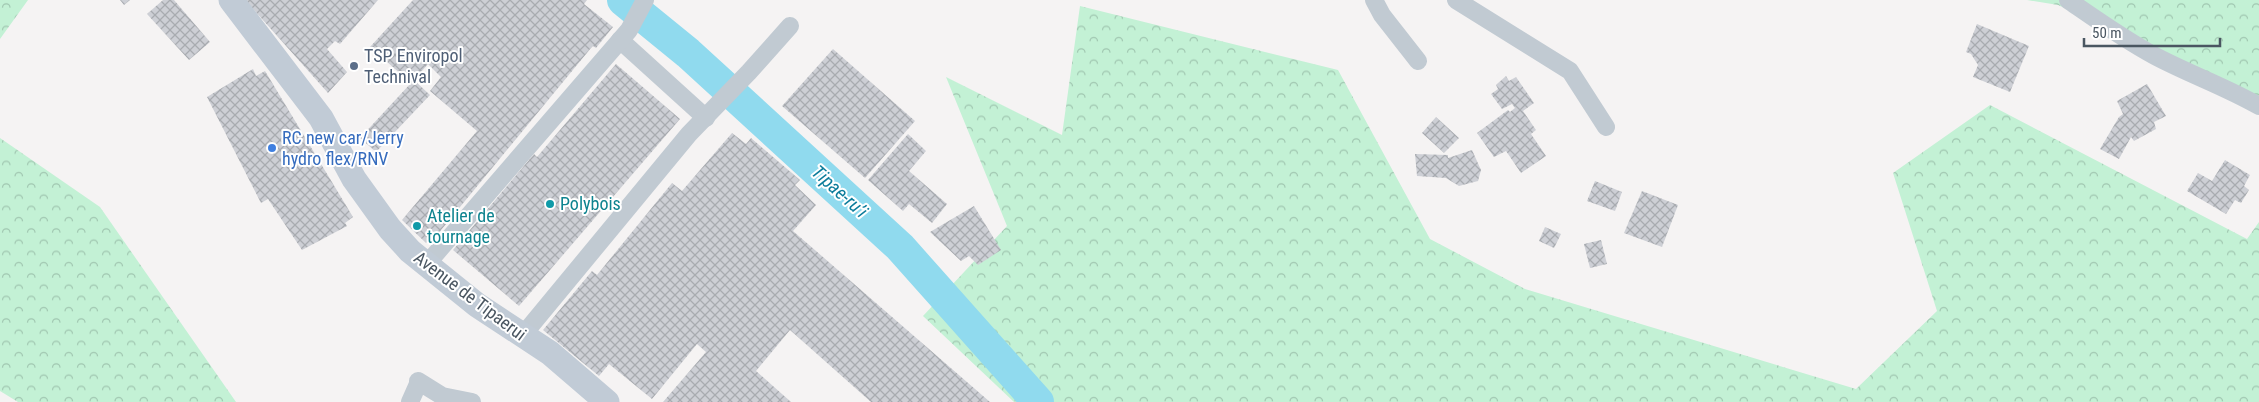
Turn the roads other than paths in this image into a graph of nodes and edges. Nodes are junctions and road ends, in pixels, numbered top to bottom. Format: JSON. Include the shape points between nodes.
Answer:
{"nodes":[{"id":1,"x":231,"y":0,"type":"edge"},
{"id":2,"x":1374,"y":0,"type":"edge"},
{"id":3,"x":1456,"y":0,"type":"edge"},
{"id":4,"x":2068,"y":0,"type":"edge"},
{"id":5,"x":643,"y":4,"type":"edge"},
{"id":6,"x":790,"y":26,"type":"dead end"},
{"id":7,"x":625,"y":35,"type":"junction"},
{"id":8,"x":1418,"y":61,"type":"dead end"},
{"id":9,"x":2259,"y":106,"type":"edge"},
{"id":10,"x":706,"y":118,"type":"junction"},
{"id":11,"x":1606,"y":126,"type":"dead end"},
{"id":12,"x":426,"y":265,"type":"junction"},
{"id":13,"x":523,"y":335,"type":"junction"},
{"id":14,"x":410,"y":402,"type":"edge"},
{"id":15,"x":472,"y":402,"type":"edge"},
{"id":16,"x":608,"y":402,"type":"edge"}],
"edges":[{"from":1,"to":12,"type":"main road","name":"Avenue de Tipaerui","via":[[321,118],[354,178],[390,229]]},
{"from":2,"to":8,"type":"street"},
{"from":3,"to":11,"type":"street","via":[[1570,71]]},
{"from":4,"to":9,"type":"street","via":[[2155,56]]},
{"from":5,"to":7,"type":"street"},
{"from":6,"to":10,"type":"street"},
{"from":7,"to":10,"type":"street"},
{"from":7,"to":12,"type":"street"},
{"from":10,"to":13,"type":"street","via":[[689,134]]},
{"from":12,"to":13,"type":"main road","name":"Avenue de Tipaerui"},
{"from":13,"to":16,"type":"main road","name":"Avenue de Tipaerui","via":[[550,353]]},
{"from":14,"to":15,"type":"street","via":[[418,381],[442,396]]}]}
